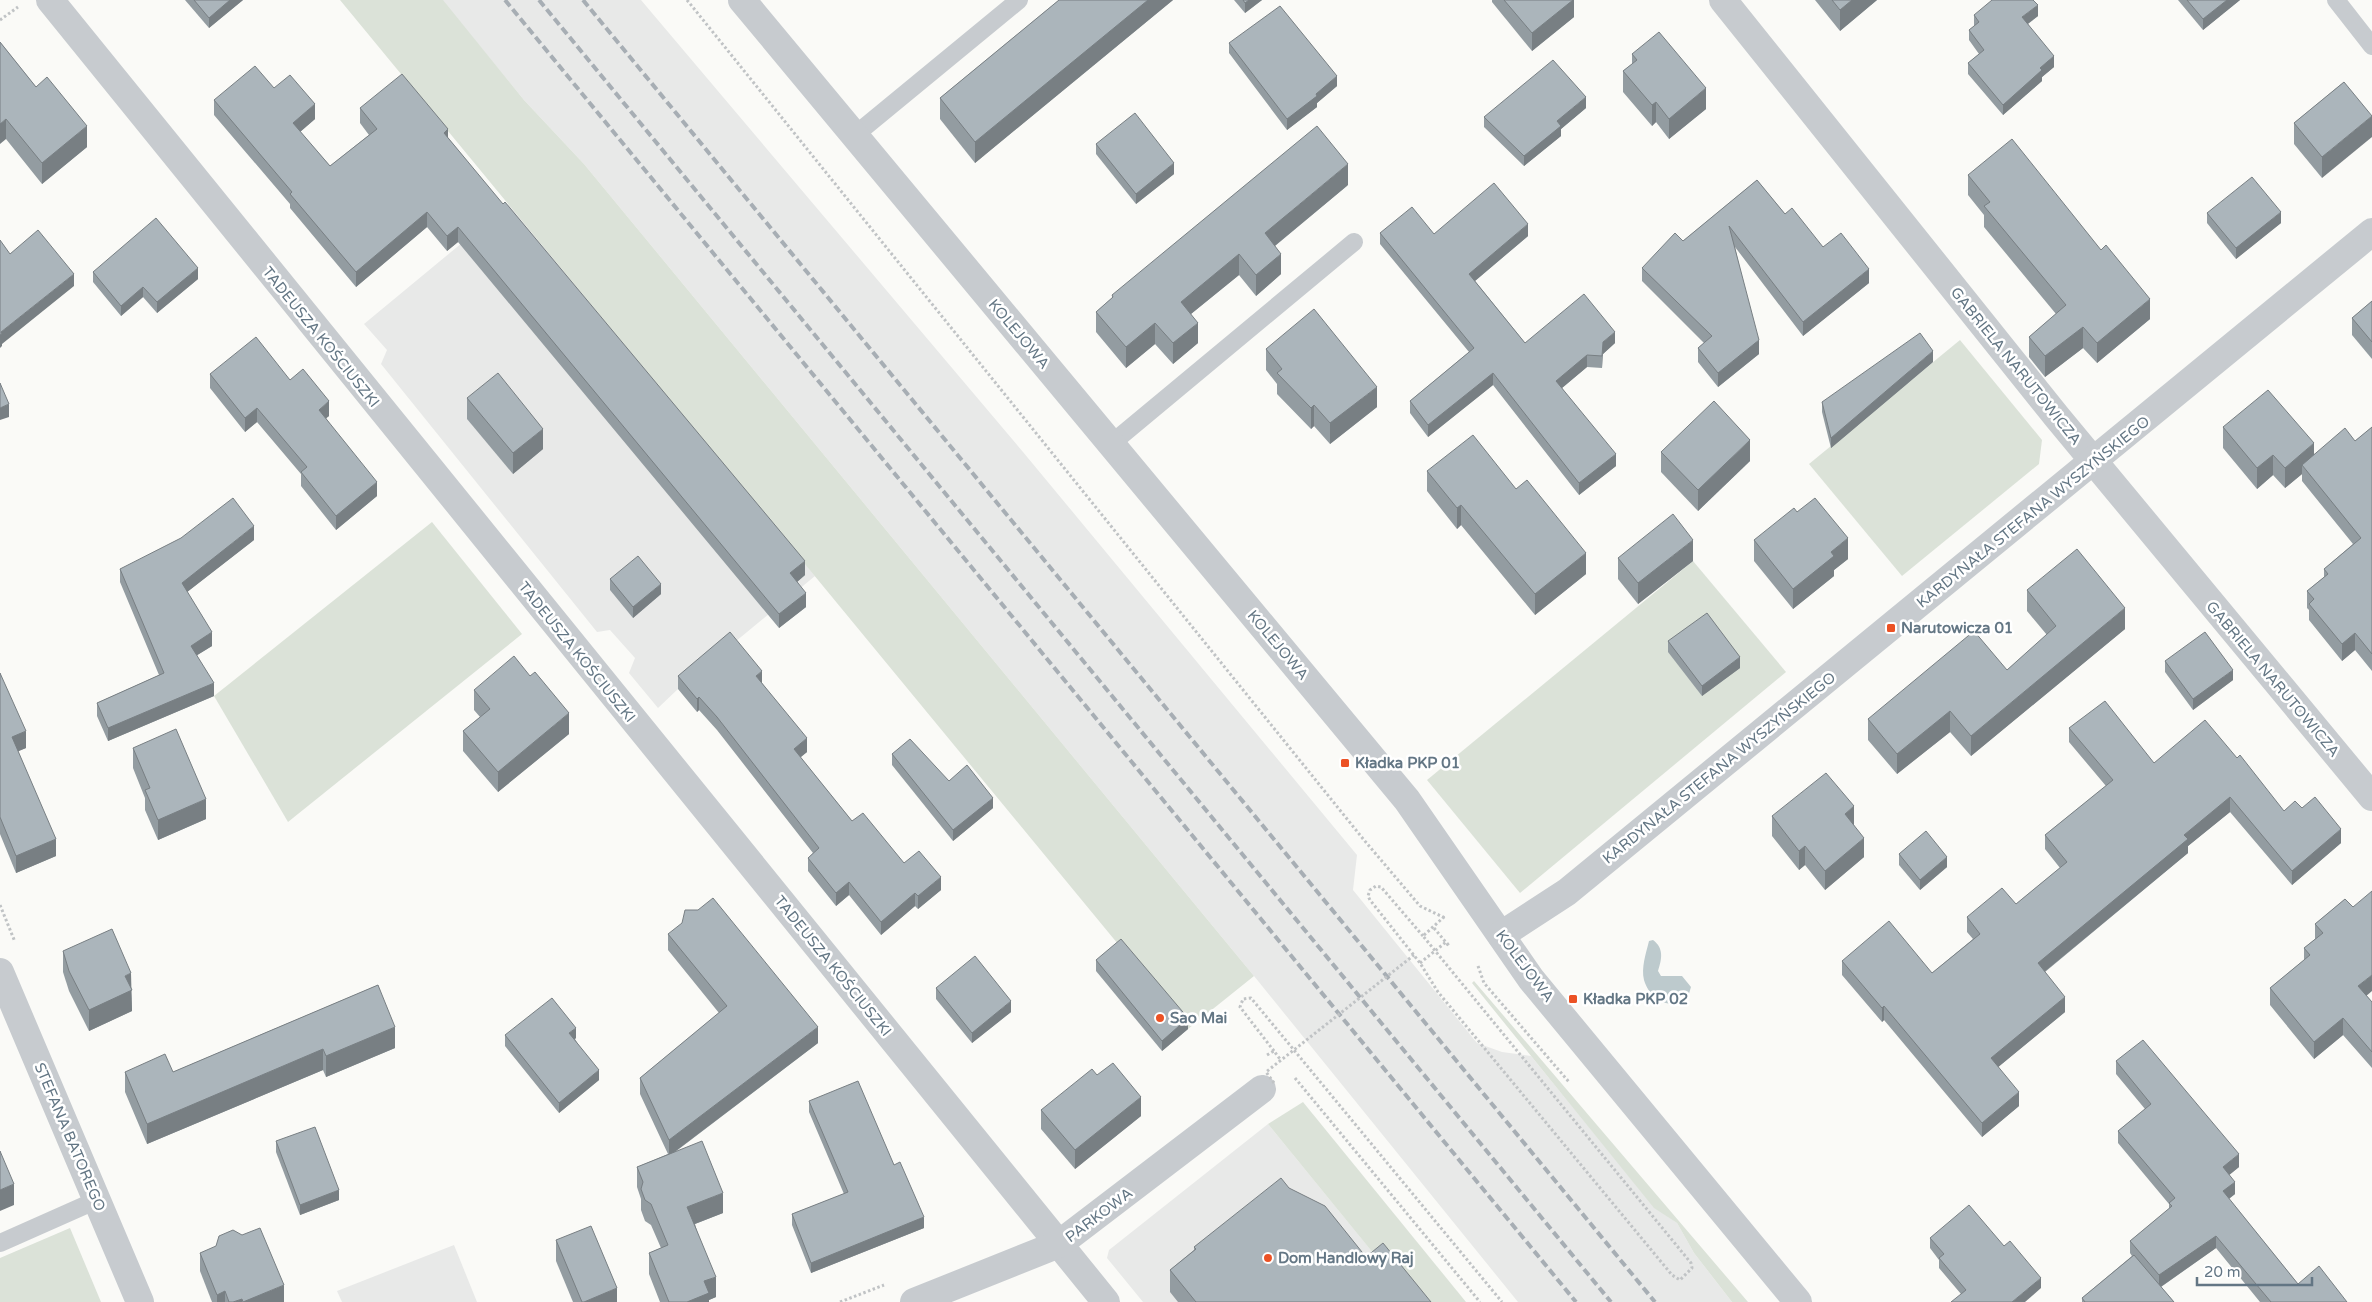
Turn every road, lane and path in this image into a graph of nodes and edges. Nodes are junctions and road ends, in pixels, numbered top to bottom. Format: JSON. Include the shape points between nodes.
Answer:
{"nodes":[{"id":1,"x":50,"y":0,"type":"edge"},
{"id":2,"x":687,"y":0,"type":"edge"},
{"id":3,"x":742,"y":0,"type":"edge"},
{"id":4,"x":1019,"y":0,"type":"edge"},
{"id":5,"x":1723,"y":0,"type":"edge"},
{"id":6,"x":2336,"y":0,"type":"edge"},
{"id":7,"x":2372,"y":46,"type":"edge"},
{"id":8,"x":855,"y":135,"type":"junction"},
{"id":9,"x":2372,"y":232,"type":"edge"},
{"id":10,"x":1354,"y":242,"type":"dead end"},
{"id":11,"x":1111,"y":444,"type":"junction"},
{"id":12,"x":2094,"y":462,"type":"junction"},
{"id":13,"x":2372,"y":797,"type":"edge"},
{"id":14,"x":1447,"y":911,"type":"dead end"},
{"id":15,"x":1444,"y":917,"type":"junction"},
{"id":16,"x":1450,"y":923,"type":"dead end"},
{"id":17,"x":1434,"y":928,"type":"junction"},
{"id":18,"x":1501,"y":935,"type":"junction"},
{"id":19,"x":1423,"y":936,"type":"junction"},
{"id":20,"x":1446,"y":942,"type":"junction"},
{"id":21,"x":1449,"y":946,"type":"dead end"},
{"id":22,"x":1414,"y":955,"type":"junction"},
{"id":23,"x":1475,"y":957,"type":"dead end"},
{"id":24,"x":1420,"y":964,"type":"junction"},
{"id":25,"x":0,"y":972,"type":"edge"},
{"id":26,"x":1294,"y":1050,"type":"junction"},
{"id":27,"x":1274,"y":1051,"type":"dead end"},
{"id":28,"x":1290,"y":1072,"type":"dead end"},
{"id":29,"x":1268,"y":1086,"type":"joint"},
{"id":30,"x":1574,"y":1089,"type":"dead end"},
{"id":31,"x":97,"y":1200,"type":"junction"},
{"id":32,"x":0,"y":1243,"type":"edge"},
{"id":33,"x":1059,"y":1244,"type":"junction"},
{"id":34,"x":140,"y":1302,"type":"edge"},
{"id":35,"x":914,"y":1302,"type":"edge"},
{"id":36,"x":1106,"y":1302,"type":"edge"},
{"id":37,"x":1480,"y":1302,"type":"edge"},
{"id":38,"x":1502,"y":1302,"type":"edge"},
{"id":39,"x":1798,"y":1302,"type":"edge"}],
"edges":[{"from":1,"to":33,"type":"street","name":"TADEUSZA KOŚCIUSZKI"},
{"from":2,"to":15,"type":"path","via":[[1364,840],[1420,906]]},
{"from":3,"to":8,"type":"street","name":"KOLEJOWA"},
{"from":4,"to":8,"type":"lane"},
{"from":5,"to":12,"type":"street","name":"GABRIELA NARUTOWICZA"},
{"from":6,"to":7,"type":"lane"},
{"from":8,"to":11,"type":"street","name":"KOLEJOWA"},
{"from":9,"to":12,"type":"street","name":"KARDYNAŁA STEFANA WYSZYŃSKIEGO"},
{"from":10,"to":11,"type":"lane"},
{"from":11,"to":18,"type":"street","name":"KOLEJOWA","via":[[1407,800]]},
{"from":12,"to":13,"type":"street","name":"GABRIELA NARUTOWICZA"},
{"from":12,"to":18,"type":"street","name":"KARDYNAŁA STEFANA WYSZYŃSKIEGO","via":[[1567,892]]},
{"from":14,"to":15,"type":"path"},
{"from":15,"to":16,"type":"path"},
{"from":15,"to":17,"type":"path"},
{"from":17,"to":19,"type":"path"},
{"from":17,"to":20,"type":"path"},
{"from":18,"to":39,"type":"street","name":"KOLEJOWA","via":[[1531,979]]},
{"from":19,"to":22,"type":"path","via":[[1381,887],[1370,890],[1370,900]]},
{"from":19,"to":24,"type":"path","via":[[1691,1263],[1692,1270],[1680,1280],[1672,1275],[1438,992]]},
{"from":20,"to":21,"type":"path"},
{"from":20,"to":24,"type":"path","bridge":true},
{"from":22,"to":24,"type":"path","bridge":true},
{"from":22,"to":26,"type":"path","bridge":true},
{"from":23,"to":30,"type":"path","via":[[1484,983]]},
{"from":25,"to":31,"type":"street","name":"STEFANA BATOREGO"},
{"from":26,"to":27,"type":"path","via":[[1252,998],[1243,999],[1240,1007]]},
{"from":26,"to":29,"type":"path","bridge":true,"via":[[1266,1072]]},
{"from":26,"to":38,"type":"path"},
{"from":28,"to":37,"type":"path"},
{"from":29,"to":33,"type":"street","name":"PARKOWA"},
{"from":31,"to":32,"type":"lane"},
{"from":31,"to":34,"type":"street","name":"STEFANA BATOREGO"},
{"from":33,"to":35,"type":"street","name":"PARKOWA"},
{"from":33,"to":36,"type":"street","name":"TADEUSZA KOŚCIUSZKI"}]}
